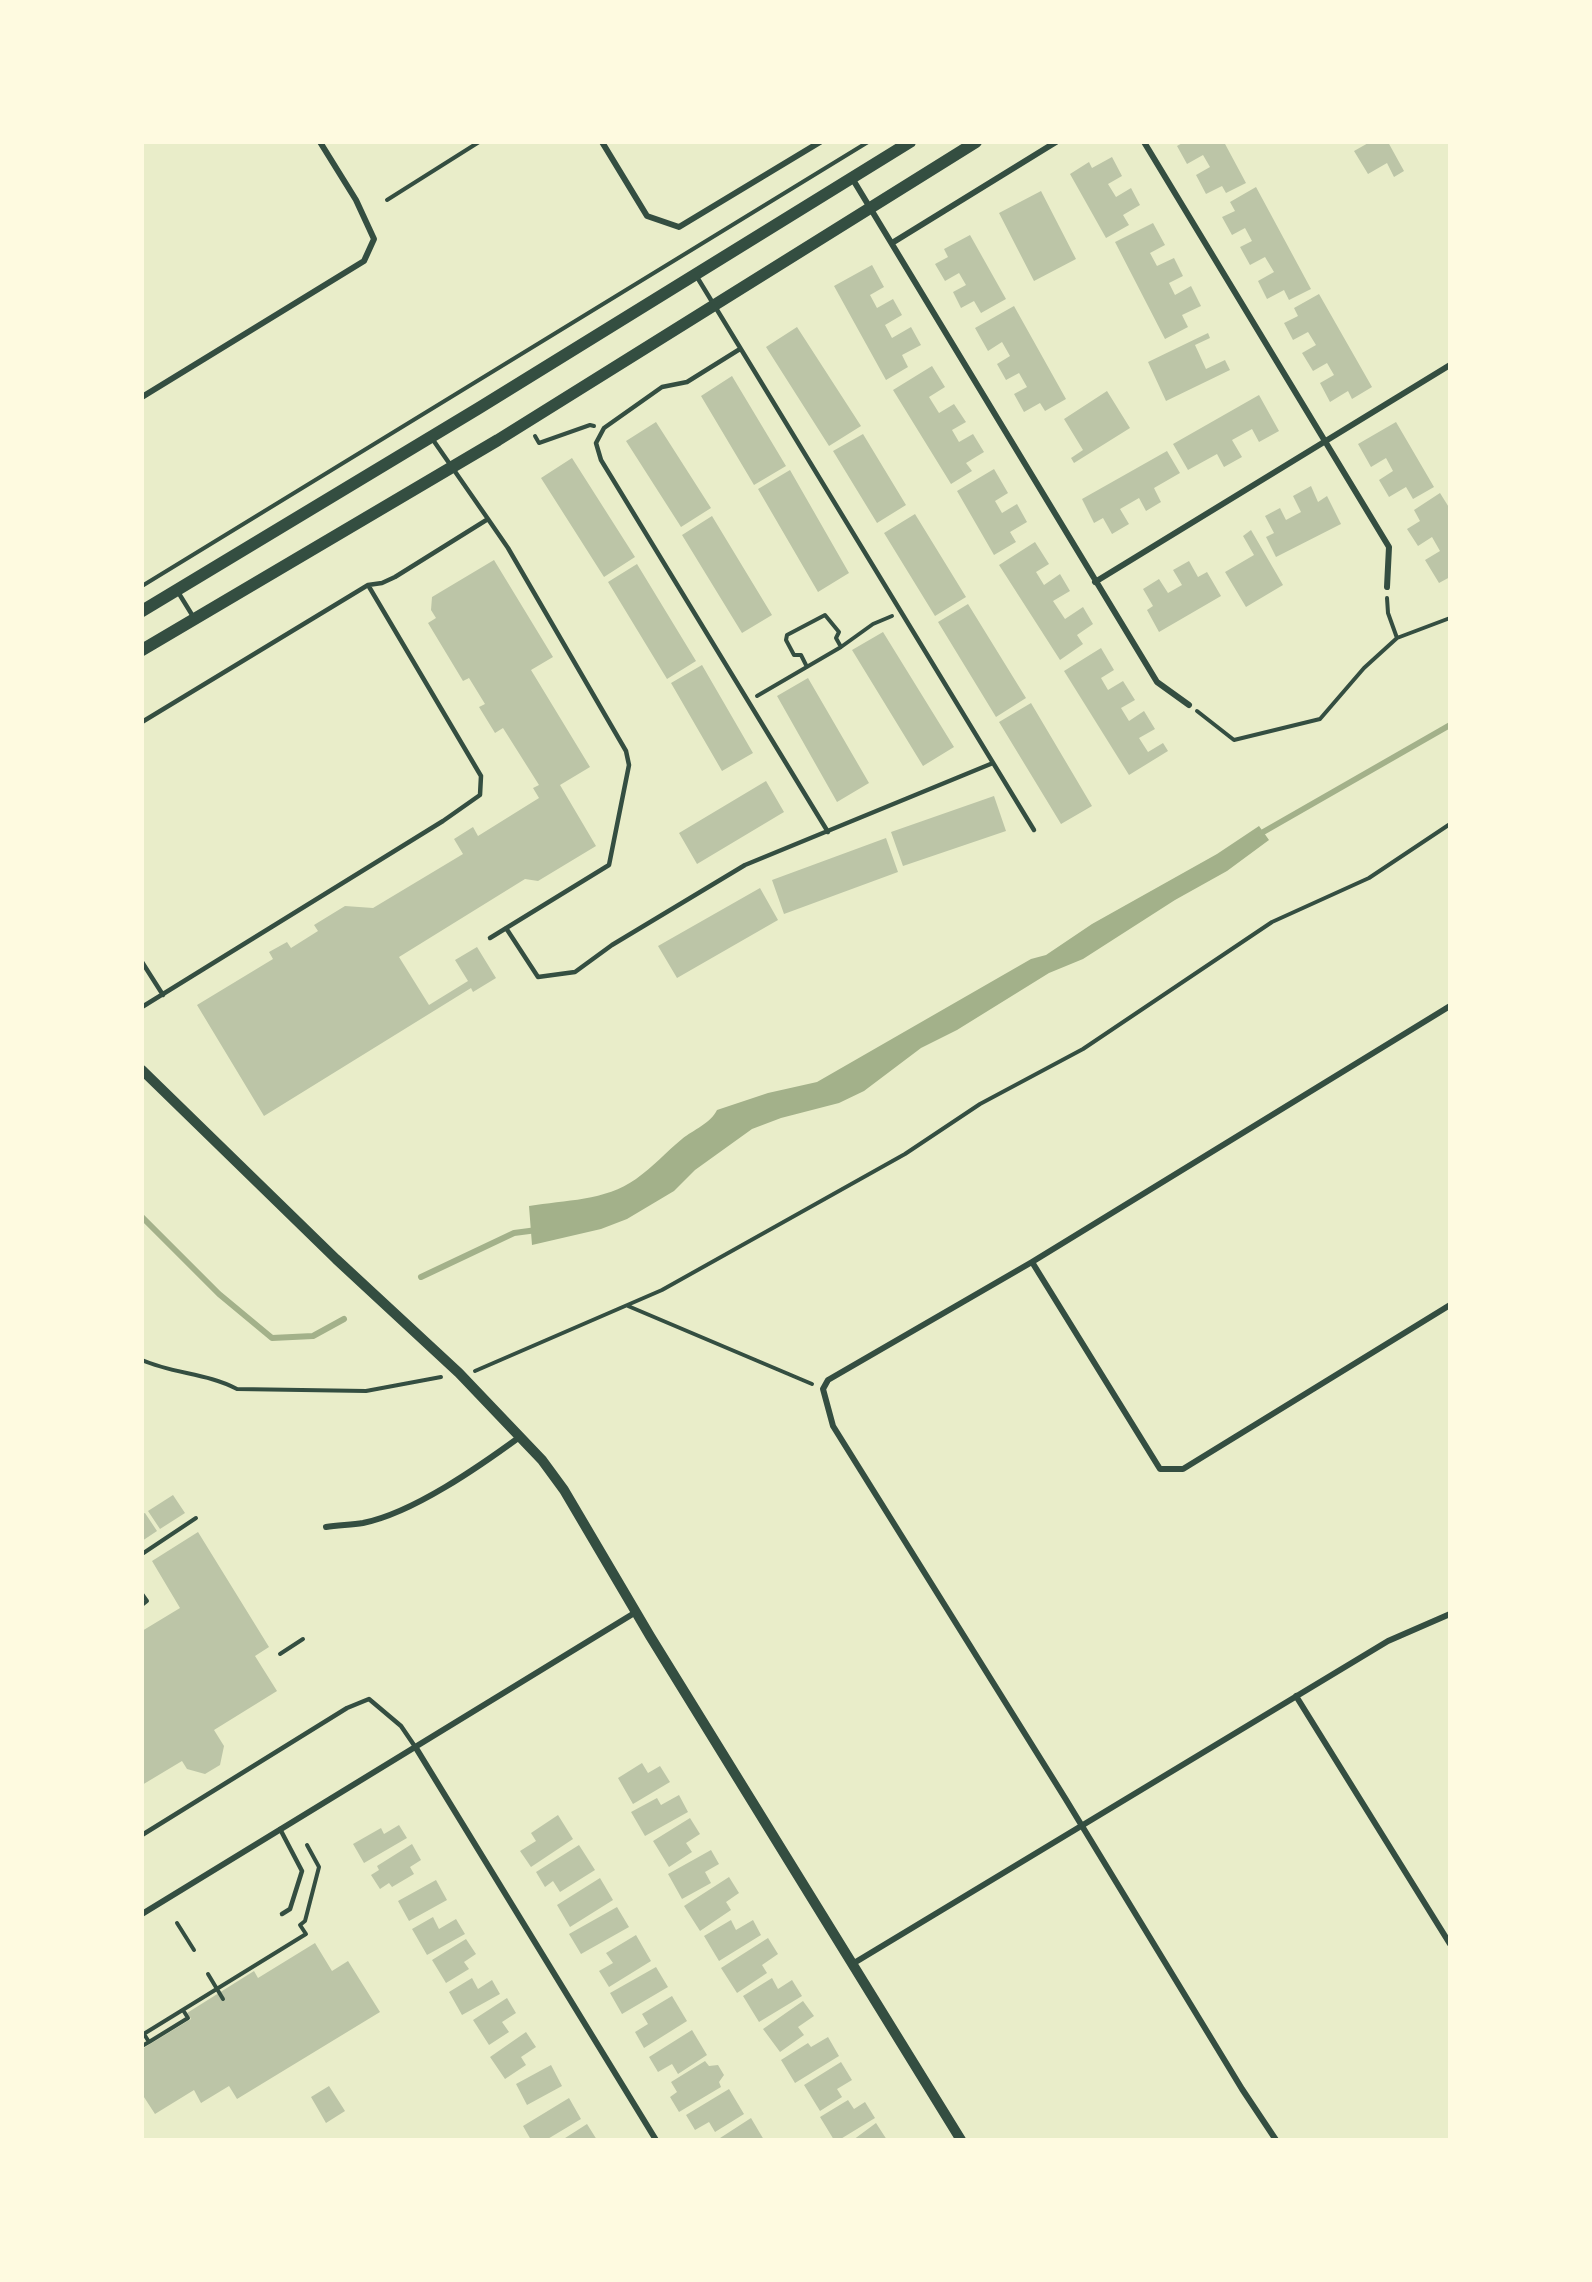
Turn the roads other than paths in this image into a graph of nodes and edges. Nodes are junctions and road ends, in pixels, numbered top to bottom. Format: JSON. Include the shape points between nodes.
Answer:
{"nodes":[{"id":1,"x":320,"y":142,"type":"edge"},
{"id":2,"x":602,"y":142,"type":"edge"},
{"id":3,"x":820,"y":142,"type":"edge"},
{"id":4,"x":910,"y":142,"type":"edge"},
{"id":5,"x":976,"y":142,"type":"edge"},
{"id":6,"x":1056,"y":142,"type":"edge"},
{"id":7,"x":1144,"y":142,"type":"edge"},
{"id":8,"x":852,"y":178,"type":"junction"},
{"id":9,"x":871,"y":207,"type":"junction"},
{"id":10,"x":892,"y":243,"type":"junction"},
{"id":11,"x":695,"y":274,"type":"junction"},
{"id":12,"x":712,"y":304,"type":"junction"},
{"id":13,"x":740,"y":349,"type":"junction"},
{"id":14,"x":1449,"y":364,"type":"edge"},
{"id":15,"x":142,"y":398,"type":"edge"},
{"id":16,"x":431,"y":437,"type":"junction"},
{"id":17,"x":1325,"y":439,"type":"junction"},
{"id":18,"x":451,"y":468,"type":"junction"},
{"id":19,"x":488,"y":519,"type":"junction"},
{"id":20,"x":1095,"y":582,"type":"junction"},
{"id":21,"x":368,"y":585,"type":"junction"},
{"id":22,"x":1387,"y":586,"type":"road end"},
{"id":23,"x":177,"y":590,"type":"junction"},
{"id":24,"x":142,"y":611,"type":"edge"},
{"id":25,"x":195,"y":619,"type":"junction"},
{"id":26,"x":142,"y":650,"type":"edge"},
{"id":27,"x":1189,"y":705,"type":"road end"},
{"id":28,"x":142,"y":722,"type":"edge"},
{"id":29,"x":993,"y":763,"type":"junction"},
{"id":30,"x":1034,"y":830,"type":"dead end"},
{"id":31,"x":828,"y":832,"type":"junction"},
{"id":32,"x":506,"y":928,"type":"junction"},
{"id":33,"x":490,"y":938,"type":"dead end"},
{"id":34,"x":142,"y":962,"type":"edge"},
{"id":35,"x":163,"y":995,"type":"junction"},
{"id":36,"x":1449,"y":1006,"type":"edge"},
{"id":37,"x":142,"y":1007,"type":"edge"},
{"id":38,"x":142,"y":1070,"type":"edge"},
{"id":39,"x":1032,"y":1262,"type":"junction"},
{"id":40,"x":1449,"y":1305,"type":"edge"},
{"id":41,"x":521,"y":1436,"type":"junction"},
{"id":42,"x":326,"y":1527,"type":"dead end"},
{"id":43,"x":636,"y":1612,"type":"junction"},
{"id":44,"x":1449,"y":1614,"type":"edge"},
{"id":45,"x":1296,"y":1696,"type":"junction"},
{"id":46,"x":416,"y":1748,"type":"junction"},
{"id":47,"x":1083,"y":1827,"type":"junction"},
{"id":48,"x":280,"y":1829,"type":"junction"},
{"id":49,"x":142,"y":1835,"type":"edge"},
{"id":50,"x":142,"y":1914,"type":"edge"},
{"id":51,"x":282,"y":1914,"type":"dead end"},
{"id":52,"x":1449,"y":1944,"type":"edge"},
{"id":53,"x":854,"y":1963,"type":"junction"},
{"id":54,"x":656,"y":2139,"type":"edge"},
{"id":55,"x":961,"y":2139,"type":"edge"},
{"id":56,"x":1276,"y":2139,"type":"edge"}],
"edges":[{"from":1,"to":15,"type":"street","via":[[356,200],[374,239],[364,261]]},
{"from":2,"to":3,"type":"street","via":[[647,216],[679,227]]},
{"from":4,"to":8,"type":"main road"},
{"from":5,"to":9,"type":"main road"},
{"from":6,"to":10,"type":"street"},
{"from":7,"to":17,"type":"street"},
{"from":8,"to":9,"type":"street"},
{"from":8,"to":11,"type":"main road"},
{"from":9,"to":10,"type":"street"},
{"from":9,"to":12,"type":"main road"},
{"from":10,"to":20,"type":"street"},
{"from":11,"to":12,"type":"lane"},
{"from":11,"to":16,"type":"main road"},
{"from":12,"to":13,"type":"lane"},
{"from":12,"to":18,"type":"main road"},
{"from":13,"to":29,"type":"lane"},
{"from":13,"to":31,"type":"lane","via":[[687,382],[662,387],[604,428],[596,443],[601,460]]},
{"from":14,"to":17,"type":"street"},
{"from":16,"to":18,"type":"lane"},
{"from":16,"to":23,"type":"main road"},
{"from":17,"to":20,"type":"street"},
{"from":17,"to":22,"type":"street","via":[[1389,547]]},
{"from":18,"to":19,"type":"lane"},
{"from":18,"to":25,"type":"main road"},
{"from":19,"to":21,"type":"lane","via":[[395,577]]},
{"from":19,"to":32,"type":"lane","via":[[626,751],[629,765],[609,865]]},
{"from":20,"to":27,"type":"street","via":[[1157,682]]},
{"from":21,"to":28,"type":"lane"},
{"from":21,"to":35,"type":"lane","via":[[481,776],[480,795]]},
{"from":23,"to":24,"type":"main road"},
{"from":23,"to":25,"type":"lane"},
{"from":25,"to":26,"type":"main road"},
{"from":29,"to":30,"type":"lane"},
{"from":29,"to":31,"type":"lane"},
{"from":31,"to":32,"type":"lane","via":[[745,865],[612,945],[575,972],[538,977]]},
{"from":32,"to":33,"type":"lane"},
{"from":34,"to":35,"type":"lane"},
{"from":35,"to":37,"type":"lane"},
{"from":36,"to":39,"type":"street"},
{"from":38,"to":41,"type":"street"},
{"from":39,"to":40,"type":"street","via":[[1160,1469],[1183,1469]]},
{"from":39,"to":47,"type":"street","via":[[828,1380],[823,1389],[833,1426]]},
{"from":41,"to":42,"type":"street","via":[[402,1510],[364,1522]]},
{"from":41,"to":43,"type":"street","via":[[564,1490]]},
{"from":43,"to":46,"type":"street"},
{"from":43,"to":53,"type":"street"},
{"from":44,"to":45,"type":"street","via":[[1388,1641]]},
{"from":45,"to":47,"type":"street"},
{"from":45,"to":52,"type":"street"},
{"from":46,"to":48,"type":"street"},
{"from":46,"to":49,"type":"lane","via":[[401,1726],[369,1699],[347,1708]]},
{"from":46,"to":54,"type":"street"},
{"from":47,"to":53,"type":"street"},
{"from":47,"to":56,"type":"street"},
{"from":48,"to":50,"type":"street"},
{"from":48,"to":51,"type":"lane","via":[[302,1871],[290,1909]]},
{"from":53,"to":55,"type":"street"}]}
